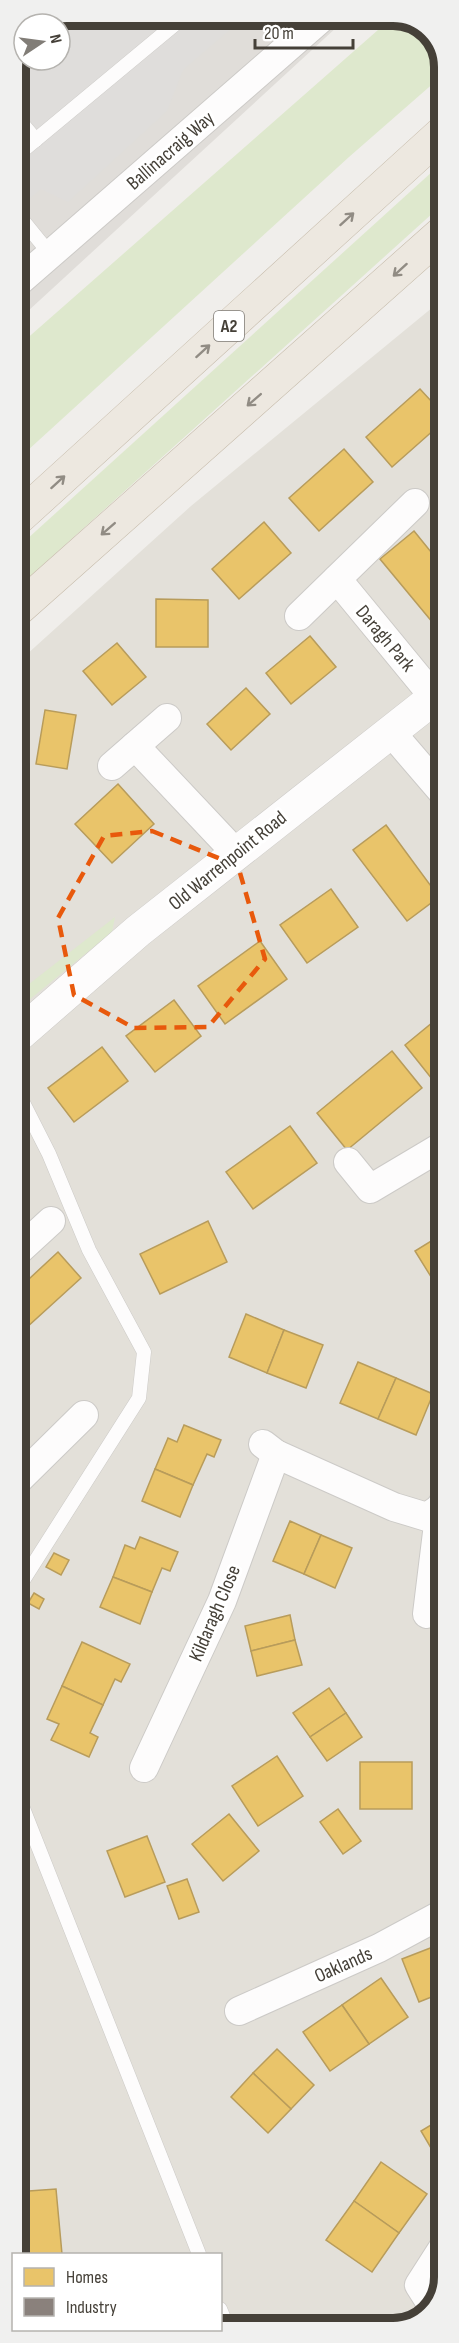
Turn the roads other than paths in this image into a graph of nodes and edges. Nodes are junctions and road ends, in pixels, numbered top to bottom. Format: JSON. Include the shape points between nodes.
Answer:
{"nodes":[{"id":1,"x":173,"y":26,"type":"edge"},
{"id":2,"x":312,"y":26,"type":"edge"},
{"id":3,"x":26,"y":129,"type":"edge"},
{"id":4,"x":36,"y":140,"type":"junction"},
{"id":5,"x":433,"y":141,"type":"edge"},
{"id":6,"x":26,"y":149,"type":"edge"},
{"id":7,"x":26,"y":225,"type":"edge"},
{"id":8,"x":433,"y":241,"type":"edge"},
{"id":9,"x":50,"y":254,"type":"junction"},
{"id":10,"x":26,"y":275,"type":"edge"},
{"id":11,"x":415,"y":503,"type":"dead end"},
{"id":12,"x":26,"y":511,"type":"edge"},
{"id":13,"x":337,"y":579,"type":"junction"},
{"id":14,"x":26,"y":602,"type":"edge"},
{"id":15,"x":299,"y":616,"type":"dead end"},
{"id":16,"x":433,"y":687,"type":"edge"},
{"id":17,"x":433,"y":697,"type":"edge"},
{"id":18,"x":166,"y":718,"type":"dead end"},
{"id":19,"x":390,"y":731,"type":"junction"},
{"id":20,"x":135,"y":746,"type":"junction"},
{"id":21,"x":112,"y":766,"type":"dead end"},
{"id":22,"x":433,"y":782,"type":"edge"},
{"id":23,"x":236,"y":852,"type":"junction"},
{"id":24,"x":26,"y":1028,"type":"edge"},
{"id":25,"x":26,"y":1109,"type":"edge"},
{"id":26,"x":433,"y":1151,"type":"edge"},
{"id":27,"x":348,"y":1162,"type":"dead end"},
{"id":28,"x":51,"y":1221,"type":"dead end"},
{"id":29,"x":26,"y":1244,"type":"edge"},
{"id":30,"x":84,"y":1415,"type":"dead end"},
{"id":31,"x":26,"y":1472,"type":"edge"},
{"id":32,"x":434,"y":1511,"type":"edge"},
{"id":33,"x":434,"y":1565,"type":"edge"},
{"id":34,"x":26,"y":1576,"type":"edge"},
{"id":35,"x":427,"y":1614,"type":"dead end"},
{"id":36,"x":144,"y":1768,"type":"dead end"},
{"id":37,"x":26,"y":1816,"type":"edge"},
{"id":38,"x":434,"y":1918,"type":"edge"},
{"id":39,"x":239,"y":2011,"type":"dead end"},
{"id":40,"x":199,"y":2253,"type":"edge"},
{"id":41,"x":434,"y":2262,"type":"edge"},
{"id":42,"x":427,"y":2298,"type":"edge"}],
"edges":[{"from":1,"to":4,"type":"lane"},
{"from":2,"to":9,"type":"street","name":"Ballinacraig Way"},
{"from":3,"to":4,"type":"lane"},
{"from":4,"to":6,"type":"lane"},
{"from":12,"to":5,"type":"highway","number":"A2","one_way":true},
{"from":7,"to":9,"type":"lane"},
{"from":8,"to":14,"type":"highway","one_way":true},
{"from":9,"to":10,"type":"street","name":"Ballinacraig Way"},
{"from":11,"to":13,"type":"street"},
{"from":13,"to":15,"type":"street"},
{"from":13,"to":16,"type":"street","name":"Daragh Park"},
{"from":17,"to":19,"type":"street","name":"Old Warrenpoint Road"},
{"from":18,"to":20,"type":"street"},
{"from":19,"to":22,"type":"street"},
{"from":19,"to":23,"type":"street","name":"Old Warrenpoint Road"},
{"from":20,"to":21,"type":"street"},
{"from":20,"to":23,"type":"street"},
{"from":23,"to":24,"type":"street","name":"Old Warrenpoint Road"},
{"from":25,"to":34,"type":"lane","via":[[90,1250],[144,1352],[139,1398]]},
{"from":26,"to":27,"type":"street","via":[[370,1189]]},
{"from":28,"to":29,"type":"street"},
{"from":30,"to":31,"type":"street"},
{"from":32,"to":36,"type":"street","name":"Kildaragh Close","via":[[427,1517],[394,1507],[270,1449],[222,1600]]},
{"from":33,"to":35,"type":"street"},
{"from":37,"to":40,"type":"lane"},
{"from":38,"to":39,"type":"street","name":"Oaklands","via":[[379,1948]]},
{"from":41,"to":42,"type":"street","via":[[419,2285]]}]}
